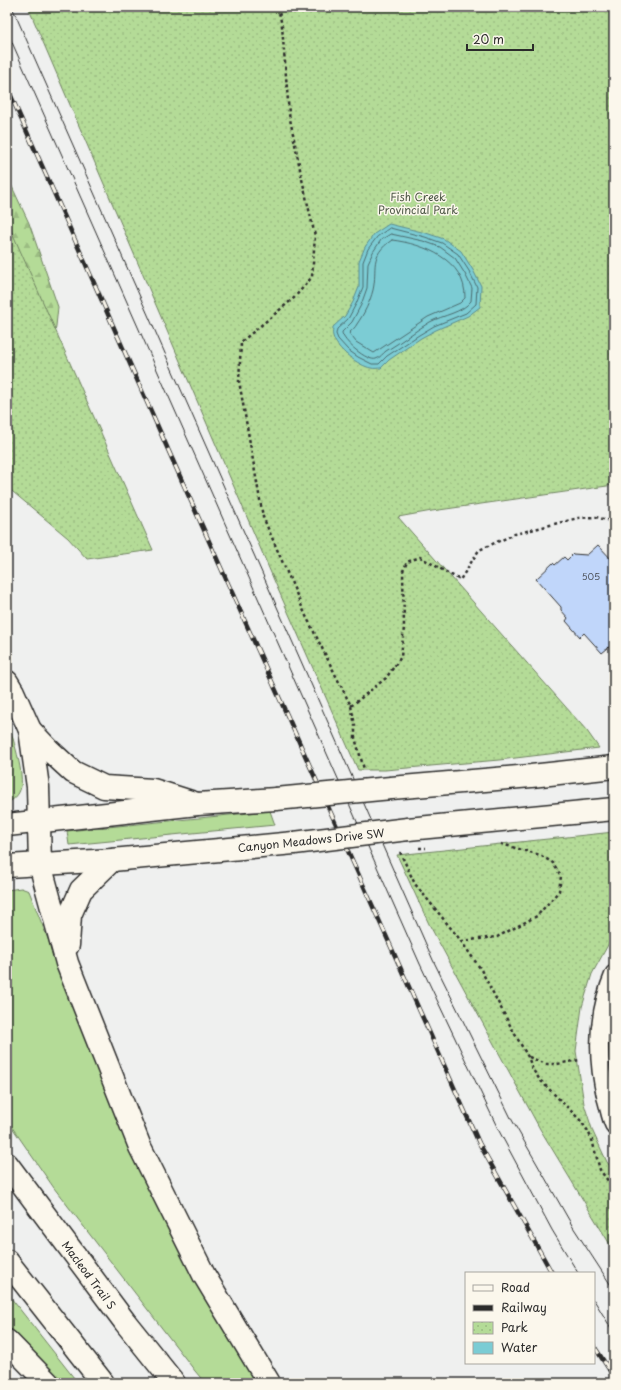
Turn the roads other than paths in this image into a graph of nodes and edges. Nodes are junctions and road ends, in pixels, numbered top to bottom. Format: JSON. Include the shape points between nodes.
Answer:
{"nodes":[{"id":1,"x":7,"y":682,"type":"edge"},
{"id":2,"x":30,"y":730,"type":"junction"},
{"id":3,"x":614,"y":767,"type":"edge"},
{"id":4,"x":197,"y":804,"type":"junction"},
{"id":5,"x":614,"y":808,"type":"edge"},
{"id":6,"x":40,"y":822,"type":"junction"},
{"id":7,"x":7,"y":825,"type":"edge"},
{"id":8,"x":112,"y":860,"type":"junction"},
{"id":9,"x":40,"y":864,"type":"junction"},
{"id":10,"x":7,"y":866,"type":"edge"},
{"id":11,"x":67,"y":963,"type":"junction"},
{"id":12,"x":614,"y":974,"type":"edge"},
{"id":13,"x":614,"y":1125,"type":"edge"},
{"id":14,"x":7,"y":1164,"type":"edge"},
{"id":15,"x":7,"y":1261,"type":"edge"},
{"id":16,"x":7,"y":1342,"type":"edge"},
{"id":17,"x":48,"y":1383,"type":"edge"},
{"id":18,"x":102,"y":1383,"type":"edge"},
{"id":19,"x":174,"y":1383,"type":"edge"},
{"id":20,"x":268,"y":1383,"type":"edge"}],
"edges":[{"from":1,"to":2,"type":"main road"},
{"from":2,"to":4,"type":"main road","via":[[73,772],[104,787],[153,790]]},
{"from":2,"to":6,"type":"main road"},
{"from":3,"to":4,"type":"main road","bridge":true,"via":[[276,800]]},
{"from":4,"to":6,"type":"main road"},
{"from":5,"to":8,"type":"main road","name":"Canyon Meadows Drive SW","bridge":true,"via":[[403,837],[294,843]]},
{"from":6,"to":7,"type":"main road"},
{"from":6,"to":9,"type":"main road"},
{"from":8,"to":9,"type":"main road","name":"Canyon Meadows Drive SW"},
{"from":8,"to":11,"type":"main road","via":[[81,890],[70,915]]},
{"from":9,"to":10,"type":"main road","name":"Canyon Meadows Drive SW"},
{"from":9,"to":11,"type":"main road"},
{"from":11,"to":20,"type":"main road","via":[[140,1147],[204,1275]]},
{"from":12,"to":13,"type":"street","via":[[602,1010],[599,1029],[602,1082]]},
{"from":14,"to":19,"type":"main road","name":"Macleod Trail S"},
{"from":15,"to":18,"type":"main road"},
{"from":16,"to":17,"type":"main road"}]}
